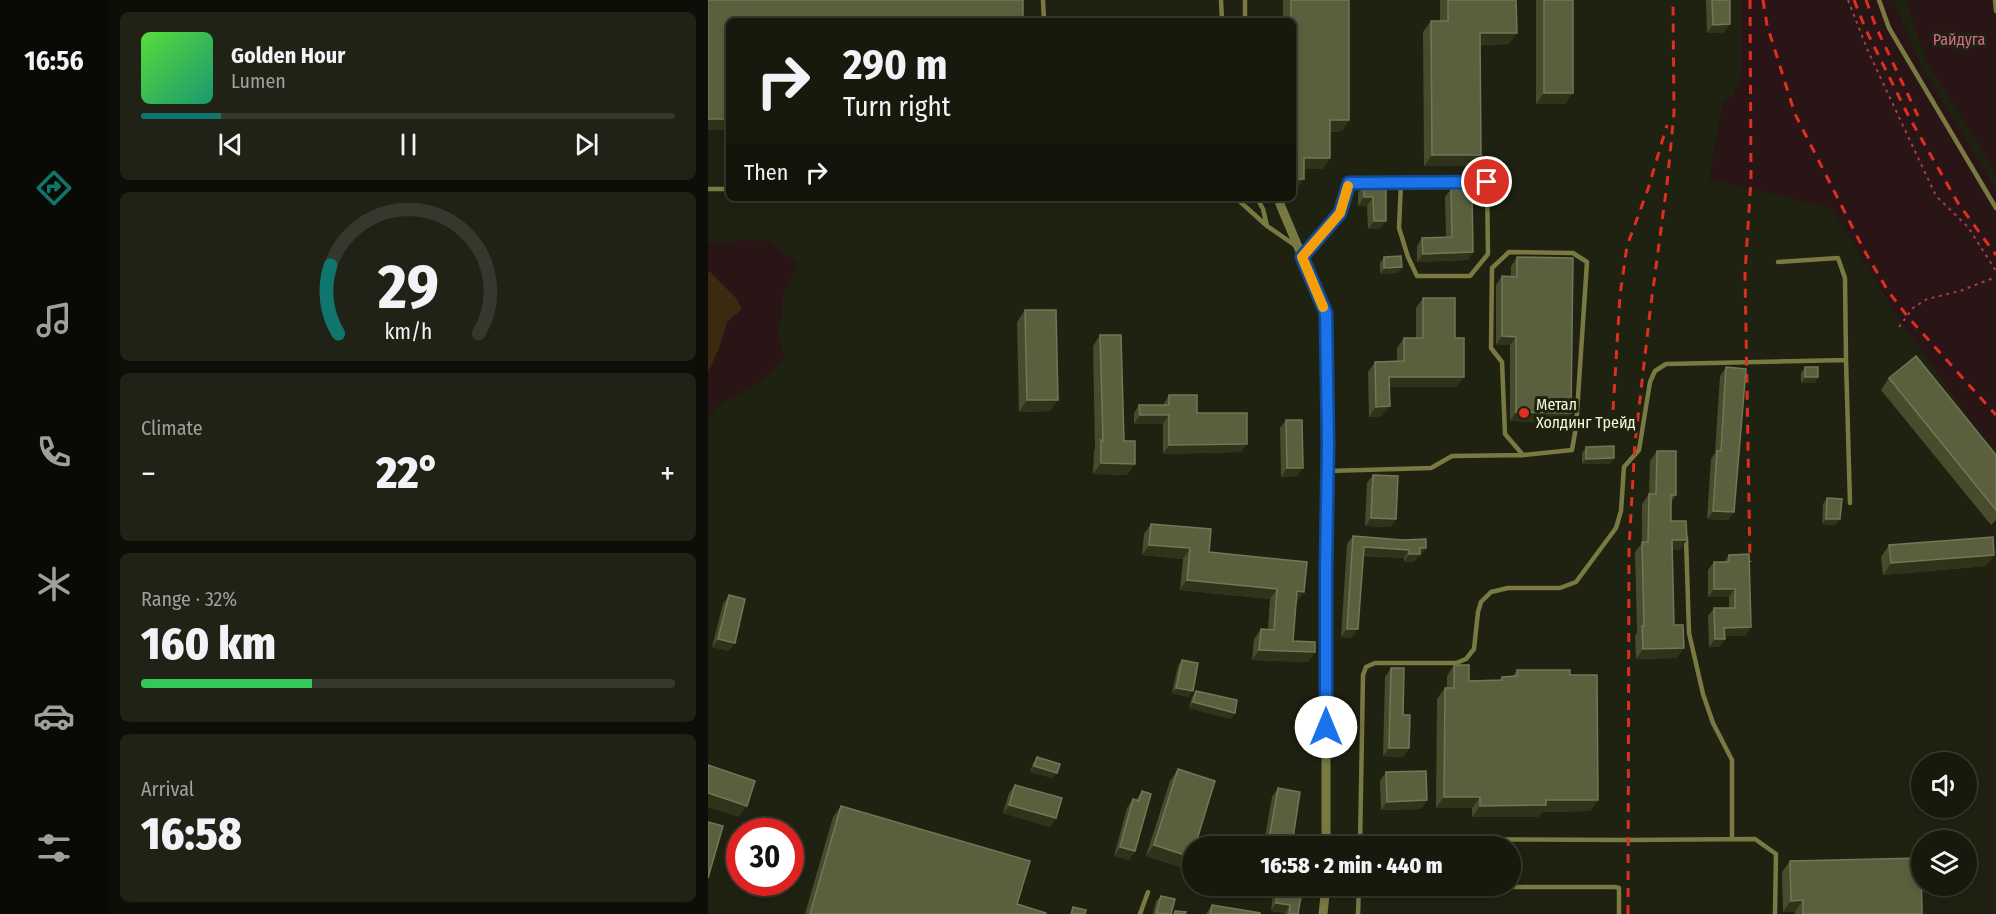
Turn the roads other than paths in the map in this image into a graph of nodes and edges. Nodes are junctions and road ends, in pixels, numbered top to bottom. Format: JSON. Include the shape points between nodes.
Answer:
{"nodes":[{"id":1,"x":1043,"y":0,"type":"edge"},
{"id":2,"x":1221,"y":0,"type":"edge"},
{"id":3,"x":1245,"y":0,"type":"edge"},
{"id":4,"x":1879,"y":0,"type":"edge"},
{"id":5,"x":1995,"y":0,"type":"edge"},
{"id":6,"x":1996,"y":11,"type":"edge"},
{"id":7,"x":1044,"y":18,"type":"edge"},
{"id":8,"x":1222,"y":18,"type":"edge"},
{"id":9,"x":1245,"y":18,"type":"edge"},
{"id":10,"x":1401,"y":183,"type":"junction"},
{"id":11,"x":708,"y":189,"type":"edge"},
{"id":12,"x":726,"y":189,"type":"edge"},
{"id":13,"x":1239,"y":201,"type":"edge"},
{"id":14,"x":1259,"y":201,"type":"edge"},
{"id":15,"x":1278,"y":201,"type":"edge"},
{"id":16,"x":1996,"y":208,"type":"edge"},
{"id":17,"x":1267,"y":226,"type":"junction"},
{"id":18,"x":1298,"y":247,"type":"junction"},
{"id":19,"x":1302,"y":257,"type":"junction"},
{"id":20,"x":1778,"y":262,"type":"dead end"},
{"id":21,"x":1848,"y":359,"type":"junction"},
{"id":22,"x":1523,"y":455,"type":"junction"},
{"id":23,"x":1328,"y":471,"type":"junction"},
{"id":24,"x":1850,"y":503,"type":"dead end"},
{"id":25,"x":1686,"y":533,"type":"edge"},
{"id":26,"x":1326,"y":836,"type":"edge"},
{"id":27,"x":1360,"y":836,"type":"edge"},
{"id":28,"x":1732,"y":839,"type":"junction"},
{"id":29,"x":1521,"y":840,"type":"edge"},
{"id":30,"x":1521,"y":887,"type":"edge"},
{"id":31,"x":1148,"y":892,"type":"dead end"},
{"id":32,"x":1325,"y":896,"type":"edge"},
{"id":33,"x":1359,"y":896,"type":"edge"},
{"id":34,"x":1140,"y":914,"type":"edge"},
{"id":35,"x":1323,"y":914,"type":"edge"},
{"id":36,"x":1358,"y":914,"type":"edge"},
{"id":37,"x":1619,"y":914,"type":"edge"},
{"id":38,"x":1775,"y":914,"type":"edge"}],
"edges":[{"from":1,"to":7,"type":"lane"},
{"from":2,"to":8,"type":"lane"},
{"from":3,"to":9,"type":"lane"},
{"from":4,"to":16,"type":"lane","via":[[1889,28]]},
{"from":5,"to":6,"type":"lane"},
{"from":10,"to":10,"type":"lane","via":[[1399,228],[1417,276],[1470,276],[1488,254],[1487,182]]},
{"from":10,"to":19,"type":"lane","via":[[1349,183],[1340,213]]},
{"from":11,"to":12,"type":"lane"},
{"from":13,"to":17,"type":"lane"},
{"from":14,"to":17,"type":"lane"},
{"from":15,"to":18,"type":"street"},
{"from":17,"to":18,"type":"lane"},
{"from":18,"to":19,"type":"street"},
{"from":19,"to":23,"type":"street","via":[[1326,313]]},
{"from":20,"to":21,"type":"lane","via":[[1838,258],[1845,278]]},
{"from":21,"to":24,"type":"lane"},
{"from":21,"to":27,"type":"lane","via":[[1666,364],[1655,371],[1639,450],[1624,467],[1622,511],[1616,528],[1576,582],[1560,588],[1508,588],[1491,592],[1481,602],[1474,649],[1466,659],[1456,663],[1375,663],[1366,667]]},
{"from":22,"to":22,"type":"lane","via":[[1505,434],[1502,362],[1491,348],[1492,268],[1509,252],[1573,253],[1587,262],[1572,450]]},
{"from":22,"to":23,"type":"lane","via":[[1452,456],[1431,468]]},
{"from":23,"to":26,"type":"street"},
{"from":25,"to":28,"type":"lane","via":[[1689,633],[1710,714],[1732,760]]},
{"from":28,"to":29,"type":"lane"},
{"from":28,"to":38,"type":"lane","via":[[1755,839],[1776,855]]},
{"from":30,"to":37,"type":"lane","via":[[1619,888]]},
{"from":31,"to":34,"type":"lane"},
{"from":32,"to":35,"type":"street"},
{"from":33,"to":36,"type":"lane"}]}
